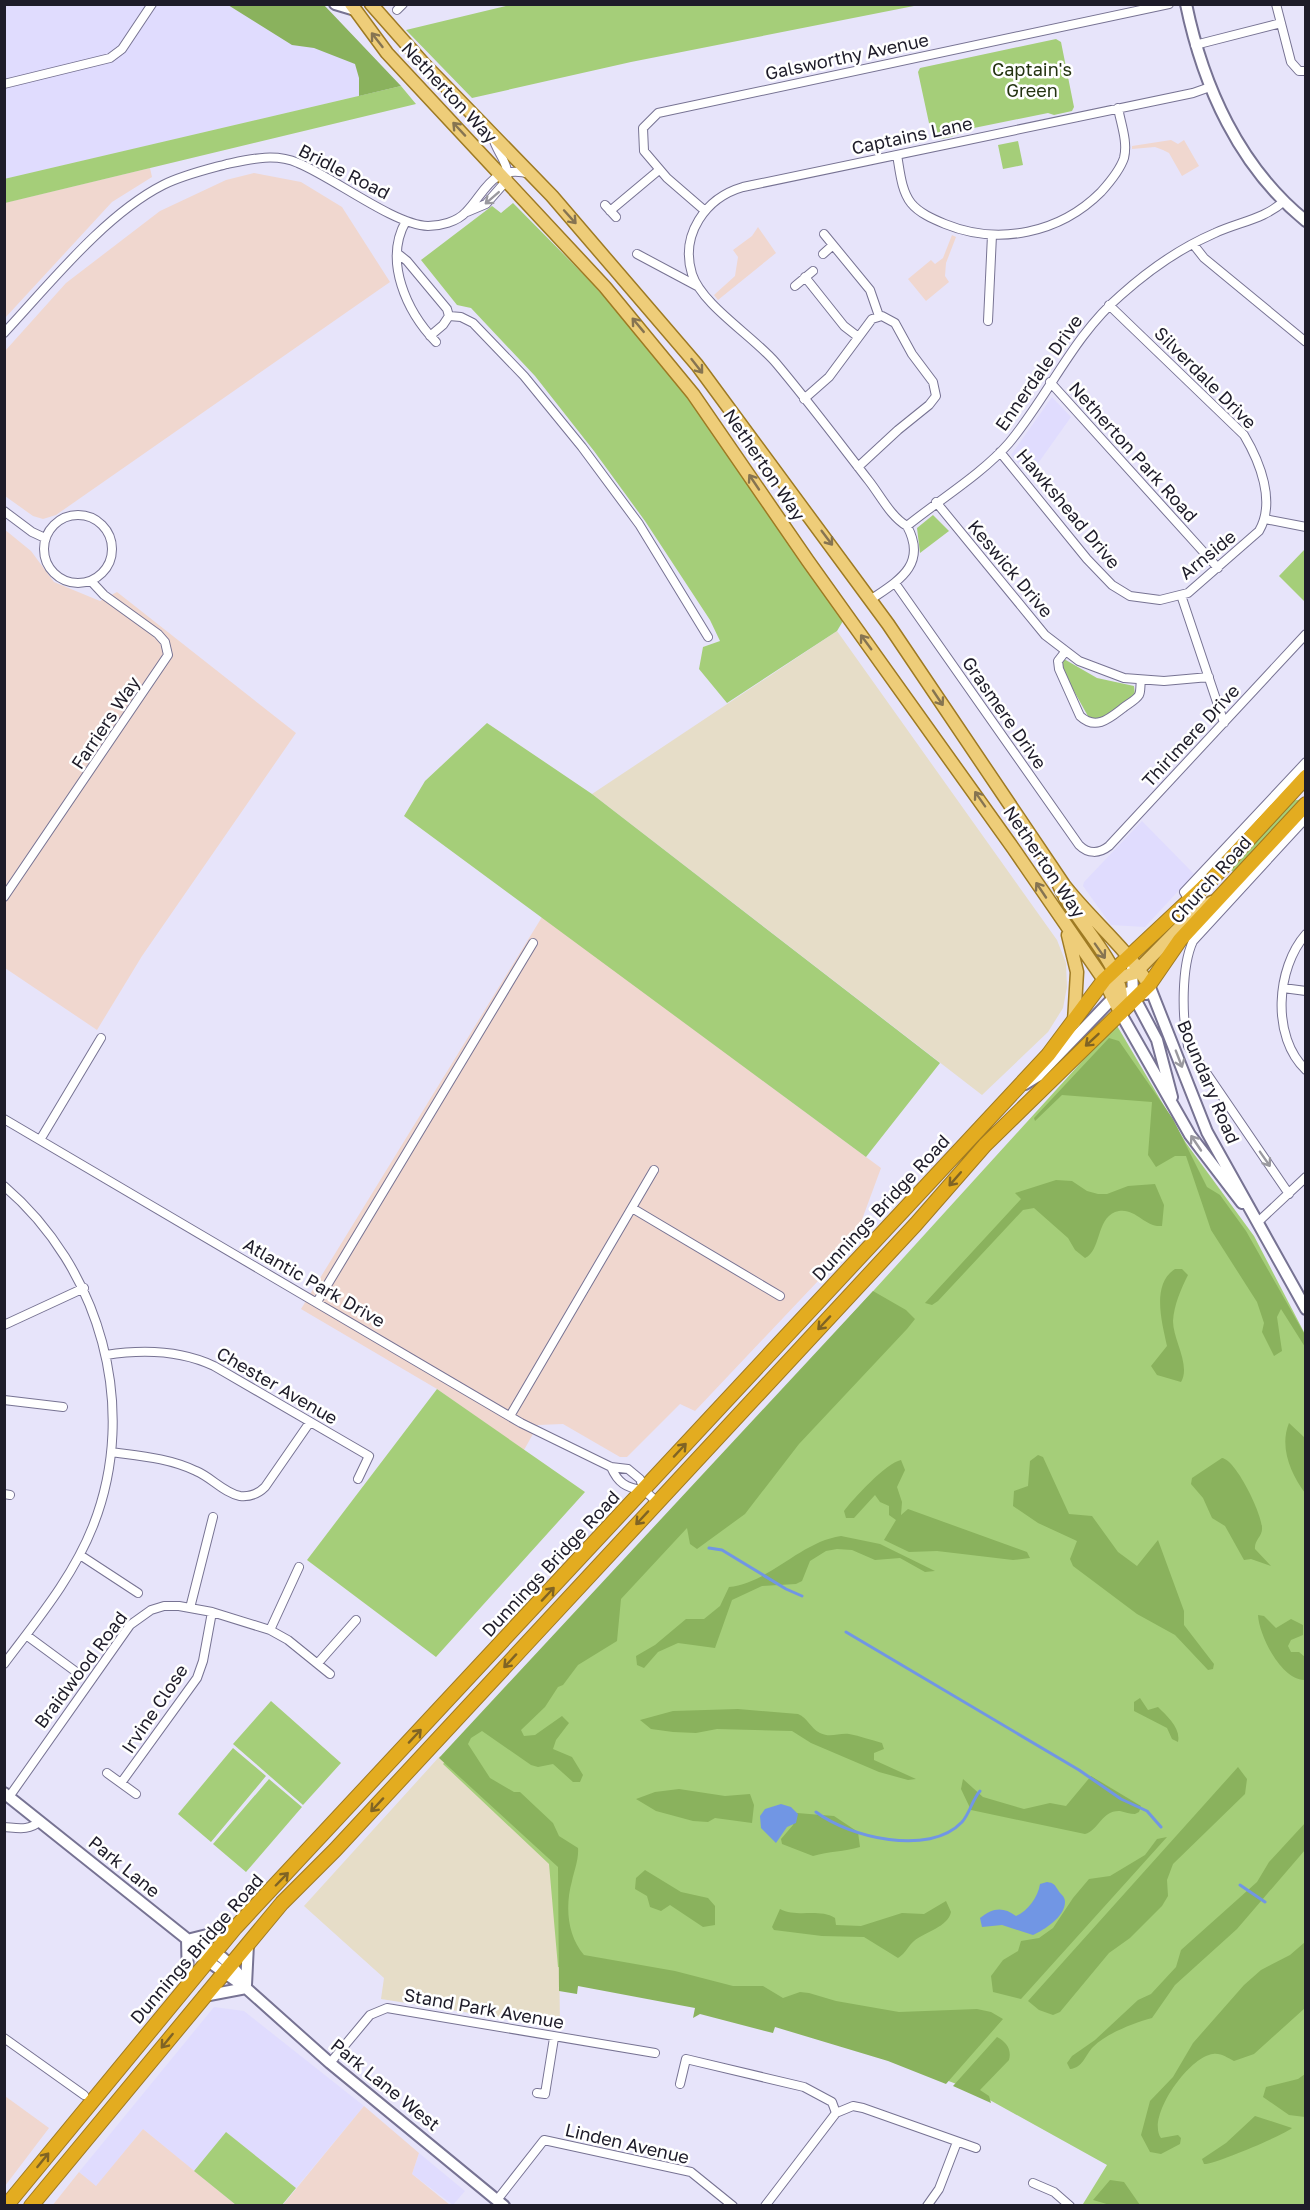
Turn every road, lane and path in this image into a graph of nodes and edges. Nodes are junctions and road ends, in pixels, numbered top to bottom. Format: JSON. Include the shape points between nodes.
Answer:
{"nodes":[{"id":1,"x":152,"y":4,"type":"edge"},
{"id":2,"x":335,"y":4,"type":"edge"},
{"id":3,"x":371,"y":4,"type":"edge"},
{"id":4,"x":1169,"y":4,"type":"edge"},
{"id":5,"x":1186,"y":4,"type":"edge"},
{"id":6,"x":1276,"y":4,"type":"edge"},
{"id":7,"x":353,"y":7,"type":"edge"},
{"id":8,"x":1281,"y":23,"type":"junction"},
{"id":9,"x":1195,"y":45,"type":"junction"},
{"id":10,"x":1305,"y":71,"type":"edge"},
{"id":11,"x":4,"y":84,"type":"edge"},
{"id":12,"x":1210,"y":87,"type":"junction"},
{"id":13,"x":1118,"y":108,"type":"junction"},
{"id":14,"x":492,"y":135,"type":"junction"},
{"id":15,"x":897,"y":155,"type":"junction"},
{"id":16,"x":659,"y":170,"type":"junction"},
{"id":17,"x":530,"y":175,"type":"junction"},
{"id":18,"x":506,"y":176,"type":"junction"},
{"id":19,"x":1284,"y":201,"type":"junction"},
{"id":20,"x":705,"y":210,"type":"junction"},
{"id":21,"x":610,"y":211,"type":"dead end"},
{"id":22,"x":466,"y":212,"type":"junction"},
{"id":23,"x":406,"y":221,"type":"junction"},
{"id":24,"x":1305,"y":221,"type":"edge"},
{"id":25,"x":824,"y":234,"type":"dead end"},
{"id":26,"x":992,"y":235,"type":"junction"},
{"id":27,"x":1193,"y":244,"type":"junction"},
{"id":28,"x":833,"y":245,"type":"junction"},
{"id":29,"x":397,"y":253,"type":"junction"},
{"id":30,"x":637,"y":254,"type":"dead end"},
{"id":31,"x":823,"y":254,"type":"dead end"},
{"id":32,"x":813,"y":271,"type":"dead end"},
{"id":33,"x":805,"y":277,"type":"junction"},
{"id":34,"x":697,"y":286,"type":"junction"},
{"id":35,"x":795,"y":286,"type":"dead end"},
{"id":36,"x":1109,"y":305,"type":"junction"},
{"id":37,"x":449,"y":316,"type":"junction"},
{"id":38,"x":879,"y":316,"type":"junction"},
{"id":39,"x":988,"y":321,"type":"dead end"},
{"id":40,"x":4,"y":333,"type":"edge"},
{"id":41,"x":857,"y":336,"type":"junction"},
{"id":42,"x":1305,"y":342,"type":"edge"},
{"id":43,"x":1050,"y":382,"type":"junction"},
{"id":44,"x":804,"y":399,"type":"junction"},
{"id":45,"x":1000,"y":452,"type":"junction"},
{"id":46,"x":858,"y":467,"type":"junction"},
{"id":47,"x":936,"y":502,"type":"junction"},
{"id":48,"x":4,"y":511,"type":"edge"},
{"id":49,"x":1265,"y":519,"type":"junction"},
{"id":50,"x":907,"y":526,"type":"junction"},
{"id":51,"x":1305,"y":527,"type":"edge"},
{"id":52,"x":45,"y":538,"type":"junction"},
{"id":53,"x":1218,"y":568,"type":"junction"},
{"id":54,"x":91,"y":580,"type":"junction"},
{"id":55,"x":895,"y":583,"type":"junction"},
{"id":56,"x":1181,"y":595,"type":"junction"},
{"id":57,"x":870,"y":600,"type":"junction"},
{"id":58,"x":1305,"y":634,"type":"edge"},
{"id":59,"x":708,"y":637,"type":"dead end"},
{"id":60,"x":1065,"y":652,"type":"junction"},
{"id":61,"x":1209,"y":677,"type":"junction"},
{"id":62,"x":1141,"y":680,"type":"junction"},
{"id":63,"x":1224,"y":723,"type":"junction"},
{"id":64,"x":1305,"y":762,"type":"edge"},
{"id":65,"x":1305,"y":777,"type":"edge"},
{"id":66,"x":1305,"y":804,"type":"edge"},
{"id":67,"x":1305,"y":819,"type":"edge"},
{"id":68,"x":1094,"y":852,"type":"joint"},
{"id":69,"x":1050,"y":864,"type":"junction"},
{"id":70,"x":4,"y":897,"type":"edge"},
{"id":71,"x":1220,"y":897,"type":"junction"},
{"id":72,"x":1189,"y":900,"type":"junction"},
{"id":73,"x":1066,"y":927,"type":"junction"},
{"id":74,"x":1305,"y":934,"type":"edge"},
{"id":75,"x":533,"y":943,"type":"dead end"},
{"id":76,"x":1133,"y":965,"type":"junction"},
{"id":77,"x":1108,"y":976,"type":"junction"},
{"id":78,"x":1283,"y":988,"type":"junction"},
{"id":79,"x":1305,"y":991,"type":"edge"},
{"id":80,"x":1132,"y":993,"type":"junction"},
{"id":81,"x":1118,"y":1015,"type":"junction"},
{"id":82,"x":1074,"y":1023,"type":"junction"},
{"id":83,"x":101,"y":1038,"type":"dead end"},
{"id":84,"x":1305,"y":1070,"type":"edge"},
{"id":85,"x":1012,"y":1092,"type":"junction"},
{"id":86,"x":1176,"y":1111,"type":"junction"},
{"id":87,"x":4,"y":1119,"type":"edge"},
{"id":88,"x":40,"y":1140,"type":"junction"},
{"id":89,"x":654,"y":1170,"type":"dead end"},
{"id":90,"x":1305,"y":1177,"type":"edge"},
{"id":91,"x":4,"y":1186,"type":"edge"},
{"id":92,"x":1289,"y":1194,"type":"junction"},
{"id":93,"x":632,"y":1208,"type":"junction"},
{"id":94,"x":1258,"y":1222,"type":"junction"},
{"id":95,"x":84,"y":1288,"type":"junction"},
{"id":96,"x":780,"y":1296,"type":"dead end"},
{"id":97,"x":317,"y":1302,"type":"junction"},
{"id":98,"x":1305,"y":1309,"type":"edge"},
{"id":99,"x":4,"y":1325,"type":"edge"},
{"id":100,"x":106,"y":1355,"type":"junction"},
{"id":101,"x":4,"y":1400,"type":"edge"},
{"id":102,"x":63,"y":1407,"type":"dead end"},
{"id":103,"x":510,"y":1416,"type":"junction"},
{"id":104,"x":310,"y":1422,"type":"junction"},
{"id":105,"x":111,"y":1452,"type":"junction"},
{"id":106,"x":611,"y":1467,"type":"junction"},
{"id":107,"x":358,"y":1479,"type":"dead end"},
{"id":108,"x":650,"y":1496,"type":"junction"},
{"id":109,"x":213,"y":1517,"type":"dead end"},
{"id":110,"x":80,"y":1555,"type":"junction"},
{"id":111,"x":299,"y":1567,"type":"dead end"},
{"id":112,"x":138,"y":1593,"type":"dead end"},
{"id":113,"x":190,"y":1608,"type":"junction"},
{"id":114,"x":212,"y":1612,"type":"junction"},
{"id":115,"x":356,"y":1620,"type":"dead end"},
{"id":116,"x":270,"y":1630,"type":"junction"},
{"id":117,"x":26,"y":1635,"type":"junction"},
{"id":118,"x":318,"y":1663,"type":"junction"},
{"id":119,"x":5,"y":1664,"type":"edge"},
{"id":120,"x":79,"y":1674,"type":"dead end"},
{"id":121,"x":330,"y":1674,"type":"dead end"},
{"id":122,"x":107,"y":1773,"type":"dead end"},
{"id":123,"x":121,"y":1784,"type":"junction"},
{"id":124,"x":136,"y":1794,"type":"dead end"},
{"id":125,"x":7,"y":1795,"type":"edge"},
{"id":126,"x":40,"y":1821,"type":"junction"},
{"id":127,"x":4,"y":1827,"type":"edge"},
{"id":128,"x":235,"y":1928,"type":"junction"},
{"id":129,"x":187,"y":1939,"type":"junction"},
{"id":130,"x":248,"y":1944,"type":"junction"},
{"id":131,"x":219,"y":1963,"type":"junction"},
{"id":132,"x":188,"y":1985,"type":"junction"},
{"id":133,"x":246,"y":1988,"type":"junction"},
{"id":134,"x":204,"y":1996,"type":"junction"},
{"id":135,"x":4,"y":2038,"type":"edge"},
{"id":136,"x":555,"y":2038,"type":"junction"},
{"id":137,"x":655,"y":2053,"type":"dead end"},
{"id":138,"x":330,"y":2062,"type":"junction"},
{"id":139,"x":680,"y":2084,"type":"dead end"},
{"id":140,"x":537,"y":2093,"type":"dead end"},
{"id":141,"x":84,"y":2095,"type":"dead end"},
{"id":142,"x":836,"y":2113,"type":"junction"},
{"id":143,"x":58,"y":2142,"type":"junction"},
{"id":144,"x":957,"y":2142,"type":"junction"},
{"id":145,"x":976,"y":2148,"type":"dead end"},
{"id":146,"x":76,"y":2157,"type":"junction"},
{"id":147,"x":1033,"y":2183,"type":"dead end"},
{"id":148,"x":500,"y":2203,"type":"edge"},
{"id":149,"x":6,"y":2205,"type":"edge"},
{"id":150,"x":31,"y":2205,"type":"edge"},
{"id":151,"x":733,"y":2205,"type":"edge"},
{"id":152,"x":765,"y":2205,"type":"edge"},
{"id":153,"x":927,"y":2205,"type":"edge"},
{"id":154,"x":1070,"y":2205,"type":"edge"}],
"edges":[{"from":1,"to":11,"type":"street","via":[[122,49],[110,58]]},
{"from":2,"to":7,"type":"street"},
{"from":3,"to":14,"type":"main road","name":"Netherton Way"},
{"from":4,"to":16,"type":"street","name":"Galsworthy Avenue","via":[[663,111],[646,123],[642,140],[644,151]]},
{"from":5,"to":9,"type":"street"},
{"from":6,"to":8,"type":"street"},
{"from":18,"to":7,"type":"main road","name":"Netherton Way","one_way":true,"via":[[401,69]]},
{"from":8,"to":9,"type":"street"},
{"from":8,"to":10,"type":"street","via":[[1291,62]]},
{"from":9,"to":12,"type":"street"},
{"from":12,"to":13,"type":"street","name":"Captains Lane"},
{"from":12,"to":19,"type":"street","via":[[1232,133]]},
{"from":13,"to":15,"type":"street","name":"Captains Lane"},
{"from":13,"to":26,"type":"street","via":[[1124,158],[1097,195],[1074,214],[1049,226]]},
{"from":14,"to":17,"type":"main road","name":"Netherton Way"},
{"from":14,"to":18,"type":"street"},
{"from":15,"to":20,"type":"street","name":"Captains Lane","via":[[743,187],[721,196]]},
{"from":15,"to":26,"type":"street","via":[[905,192],[916,208],[952,227]]},
{"from":16,"to":20,"type":"street","name":"Galsworthy Avenue"},
{"from":16,"to":21,"type":"street"},
{"from":17,"to":18,"type":"street"},
{"from":17,"to":57,"type":"main road","name":"Netherton Way","one_way":true,"via":[[697,365]]},
{"from":18,"to":22,"type":"street","name":"Bridle Road","via":[[477,195]]},
{"from":18,"to":22,"type":"street","one_way":true,"via":[[486,204]]},
{"from":73,"to":18,"type":"main road","name":"Netherton Way","one_way":true,"via":[[950,756],[813,569],[693,394]]},
{"from":19,"to":24,"type":"street"},
{"from":19,"to":27,"type":"street","name":"Ennerdale Drive","via":[[1268,214]]},
{"from":20,"to":34,"type":"street","name":"Captains Lane","via":[[696,223],[689,249]]},
{"from":22,"to":23,"type":"street","name":"Bridle Road","via":[[440,225]]},
{"from":23,"to":29,"type":"street"},
{"from":23,"to":40,"type":"street","name":"Bridle Road","via":[[286,159],[260,158],[197,172],[162,185],[121,212]]},
{"from":25,"to":28,"type":"street"},
{"from":26,"to":39,"type":"street"},
{"from":27,"to":36,"type":"street","name":"Ennerdale Drive","via":[[1153,269]]},
{"from":27,"to":42,"type":"street","via":[[1204,258]]},
{"from":28,"to":31,"type":"street"},
{"from":28,"to":38,"type":"street","via":[[870,290]]},
{"from":29,"to":37,"type":"street","via":[[429,285]]},
{"from":29,"to":37,"type":"street","via":[[405,294],[433,339]]},
{"from":30,"to":34,"type":"street","name":"Captains Lane"},
{"from":32,"to":33,"type":"street"},
{"from":33,"to":35,"type":"street"},
{"from":33,"to":41,"type":"street","via":[[844,326]]},
{"from":34,"to":44,"type":"street","name":"Captains Lane","via":[[764,349]]},
{"from":36,"to":43,"type":"street","name":"Ennerdale Drive"},
{"from":36,"to":49,"type":"street","name":"Silverdale Drive","via":[[1244,435],[1262,475]]},
{"from":37,"to":59,"type":"street","via":[[473,323],[524,376],[582,447],[639,524]]},
{"from":38,"to":41,"type":"street"},
{"from":38,"to":46,"type":"street","via":[[895,323],[936,393],[929,405]]},
{"from":41,"to":44,"type":"street","via":[[829,377]]},
{"from":43,"to":45,"type":"street","name":"Ennerdale Drive"},
{"from":43,"to":53,"type":"street","name":"Netherton Park Road"},
{"from":44,"to":46,"type":"street","name":"Captains Lane"},
{"from":45,"to":47,"type":"street","name":"Ennerdale Drive"},
{"from":45,"to":56,"type":"street","name":"Hawkshead Drive","via":[[1112,585],[1130,596],[1149,600]]},
{"from":46,"to":50,"type":"street","name":"Captains Lane"},
{"from":47,"to":50,"type":"street","name":"Ennerdale Drive"},
{"from":47,"to":60,"type":"street","name":"Keswick Drive","via":[[1045,635]]},
{"from":48,"to":52,"type":"street"},
{"from":49,"to":51,"type":"street"},
{"from":49,"to":53,"type":"street","name":"Arnside","via":[[1254,537]]},
{"from":50,"to":55,"type":"street","via":[[913,558],[907,572]]},
{"from":52,"to":54,"type":"street","via":[[44,557],[57,576],[77,583]]},
{"from":52,"to":54,"type":"street","via":[[51,527],[68,515],[85,515],[100,522],[108,531],[112,556],[100,575]]},
{"from":53,"to":56,"type":"street","name":"Arnside","via":[[1195,589]]},
{"from":54,"to":70,"type":"street","name":"Farriers Way","via":[[104,595],[158,634],[168,655]]},
{"from":55,"to":57,"type":"street"},
{"from":55,"to":68,"type":"street","name":"Grasmere Drive","via":[[1078,845],[1084,851]]},
{"from":56,"to":61,"type":"street","name":"Arnside"},
{"from":57,"to":69,"type":"main road","name":"Netherton Way","one_way":true},
{"from":58,"to":63,"type":"street","name":"Thirlmere Drive"},
{"from":60,"to":62,"type":"street","name":"Keswick Drive","via":[[1105,674]]},
{"from":60,"to":62,"type":"street","via":[[1058,661],[1059,669],[1080,716],[1087,721],[1105,721],[1134,700]]},
{"from":61,"to":62,"type":"street","name":"Keswick Drive"},
{"from":61,"to":63,"type":"street","name":"Arnside"},
{"from":63,"to":68,"type":"street","name":"Thirlmere Drive","via":[[1109,846]]},
{"from":64,"to":72,"type":"street","name":"Church Road","via":[[1184,892]]},
{"from":65,"to":72,"type":"highway","name":"Church Road"},
{"from":66,"to":71,"type":"highway","name":"Church Road"},
{"from":67,"to":92,"type":"street","name":"Church Road","one_way":true,"via":[[1193,941],[1186,956],[1184,1027],[1188,1046]]},
{"from":69,"to":76,"type":"main road","name":"Netherton Way","via":[[1079,905]]},
{"from":69,"to":77,"type":"main road","one_way":true,"via":[[1065,900]]},
{"from":71,"to":76,"type":"main road","via":[[1194,913]]},
{"from":71,"to":80,"type":"highway","name":"Church Road"},
{"from":72,"to":76,"type":"highway","name":"Church Road","via":[[1142,945]]},
{"from":73,"to":77,"type":"main road","name":"Netherton Way"},
{"from":73,"to":82,"type":"main road","via":[[1077,972]]},
{"from":74,"to":78,"type":"street","via":[[1287,966]]},
{"from":75,"to":97,"type":"street"},
{"from":76,"to":77,"type":"highway","name":"Dunnings Bridge Road"},
{"from":76,"to":77,"type":"main road"},
{"from":76,"to":80,"type":"main road","name":"Netherton Way"},
{"from":77,"to":80,"type":"main road"},
{"from":77,"to":82,"type":"highway","name":"Dunnings Bridge Road"},
{"from":78,"to":79,"type":"street"},
{"from":78,"to":84,"type":"street","via":[[1282,1017],[1288,1042]]},
{"from":80,"to":81,"type":"highway","name":"Dunnings Bridge Road"},
{"from":80,"to":85,"type":"street","via":[[1038,1076]]},
{"from":80,"to":86,"type":"street","via":[[1157,1040]]},
{"from":80,"to":94,"type":"street","name":"Boundary Road","one_way":true,"via":[[1159,1008],[1207,1132]]},
{"from":81,"to":86,"type":"street","name":"Boundary Road"},
{"from":81,"to":108,"type":"highway","name":"Dunnings Bridge Road","one_way":true,"via":[[985,1145],[682,1475]]},
{"from":82,"to":85,"type":"highway","name":"Dunnings Bridge Road"},
{"from":83,"to":88,"type":"street"},
{"from":108,"to":85,"type":"highway","name":"Dunnings Bridge Road","one_way":true},
{"from":94,"to":86,"type":"street","name":"Boundary Road","one_way":true,"via":[[1212,1166]]},
{"from":87,"to":88,"type":"street","name":"Atlantic Park Drive"},
{"from":88,"to":97,"type":"street","name":"Atlantic Park Drive"},
{"from":89,"to":93,"type":"street"},
{"from":90,"to":92,"type":"street"},
{"from":91,"to":95,"type":"street","via":[[47,1229]]},
{"from":92,"to":94,"type":"street"},
{"from":93,"to":96,"type":"street"},
{"from":93,"to":103,"type":"street"},
{"from":94,"to":98,"type":"street","name":"Boundary Road"},
{"from":95,"to":99,"type":"street"},
{"from":95,"to":100,"type":"street"},
{"from":97,"to":103,"type":"street","name":"Atlantic Park Drive"},
{"from":100,"to":104,"type":"street","name":"Chester Avenue","via":[[144,1351],[199,1359]]},
{"from":100,"to":105,"type":"street","via":[[112,1404]]},
{"from":101,"to":102,"type":"street"},
{"from":103,"to":106,"type":"street","name":"Atlantic Park Drive"},
{"from":104,"to":105,"type":"street","via":[[265,1487],[247,1496],[232,1493],[196,1471],[168,1461]]},
{"from":104,"to":107,"type":"street","name":"Chester Avenue","via":[[369,1456]]},
{"from":105,"to":110,"type":"street","via":[[103,1496]]},
{"from":106,"to":108,"type":"street","name":"Atlantic Park Drive","via":[[616,1480]]},
{"from":106,"to":108,"type":"street","name":"Atlantic Park Drive","via":[[628,1469]]},
{"from":128,"to":108,"type":"highway","name":"Dunnings Bridge Road","one_way":true},
{"from":108,"to":130,"type":"highway","name":"Dunnings Bridge Road","one_way":true},
{"from":109,"to":113,"type":"street"},
{"from":110,"to":112,"type":"street"},
{"from":110,"to":117,"type":"street"},
{"from":111,"to":116,"type":"street"},
{"from":113,"to":114,"type":"street","name":"Braidwood Road"},
{"from":113,"to":125,"type":"street","name":"Braidwood Road","via":[[164,1606],[130,1625]]},
{"from":114,"to":116,"type":"street","name":"Braidwood Road"},
{"from":114,"to":123,"type":"street","name":"Irvine Close","via":[[197,1678]]},
{"from":115,"to":118,"type":"street"},
{"from":116,"to":118,"type":"street","name":"Braidwood Road"},
{"from":117,"to":119,"type":"street"},
{"from":117,"to":120,"type":"street"},
{"from":118,"to":121,"type":"street","name":"Braidwood Road"},
{"from":122,"to":123,"type":"street"},
{"from":123,"to":124,"type":"street"},
{"from":125,"to":126,"type":"street","name":"Park Lane"},
{"from":126,"to":127,"type":"street","via":[[25,1829]]},
{"from":126,"to":129,"type":"street","name":"Park Lane"},
{"from":128,"to":129,"type":"street"},
{"from":128,"to":131,"type":"highway","name":"Dunnings Bridge Road"},
{"from":129,"to":131,"type":"street","name":"Park Lane"},
{"from":129,"to":132,"type":"street"},
{"from":130,"to":131,"type":"highway","via":[[229,1950]]},
{"from":130,"to":133,"type":"street"},
{"from":131,"to":132,"type":"highway","name":"Dunnings Bridge Road"},
{"from":131,"to":133,"type":"street","name":"Park Lane West","via":[[240,1973]]},
{"from":131,"to":134,"type":"highway","name":"Dunnings Bridge Road"},
{"from":132,"to":143,"type":"highway","name":"Dunnings Bridge Road"},
{"from":133,"to":134,"type":"street"},
{"from":133,"to":138,"type":"street","name":"Park Lane West"},
{"from":134,"to":146,"type":"highway","name":"Dunnings Bridge Road","one_way":true},
{"from":135,"to":141,"type":"street"},
{"from":136,"to":137,"type":"street","name":"Stand Park Avenue"},
{"from":136,"to":138,"type":"street","name":"Stand Park Avenue","via":[[387,2008],[370,2015]]},
{"from":136,"to":140,"type":"street","via":[[545,2094]]},
{"from":138,"to":148,"type":"street","name":"Park Lane West"},
{"from":139,"to":142,"type":"street","via":[[686,2059],[804,2087],[832,2102]]},
{"from":142,"to":144,"type":"street","via":[[854,2106],[863,2108]]},
{"from":142,"to":152,"type":"street"},
{"from":143,"to":146,"type":"highway"},
{"from":149,"to":143,"type":"highway","name":"Dunnings Bridge Road","one_way":true},
{"from":144,"to":145,"type":"street"},
{"from":144,"to":153,"type":"street","via":[[939,2189]]},
{"from":146,"to":150,"type":"highway","name":"Dunnings Bridge Road"},
{"from":147,"to":154,"type":"street"},
{"from":148,"to":151,"type":"street","name":"Linden Avenue","via":[[544,2140],[691,2172]]}]}
